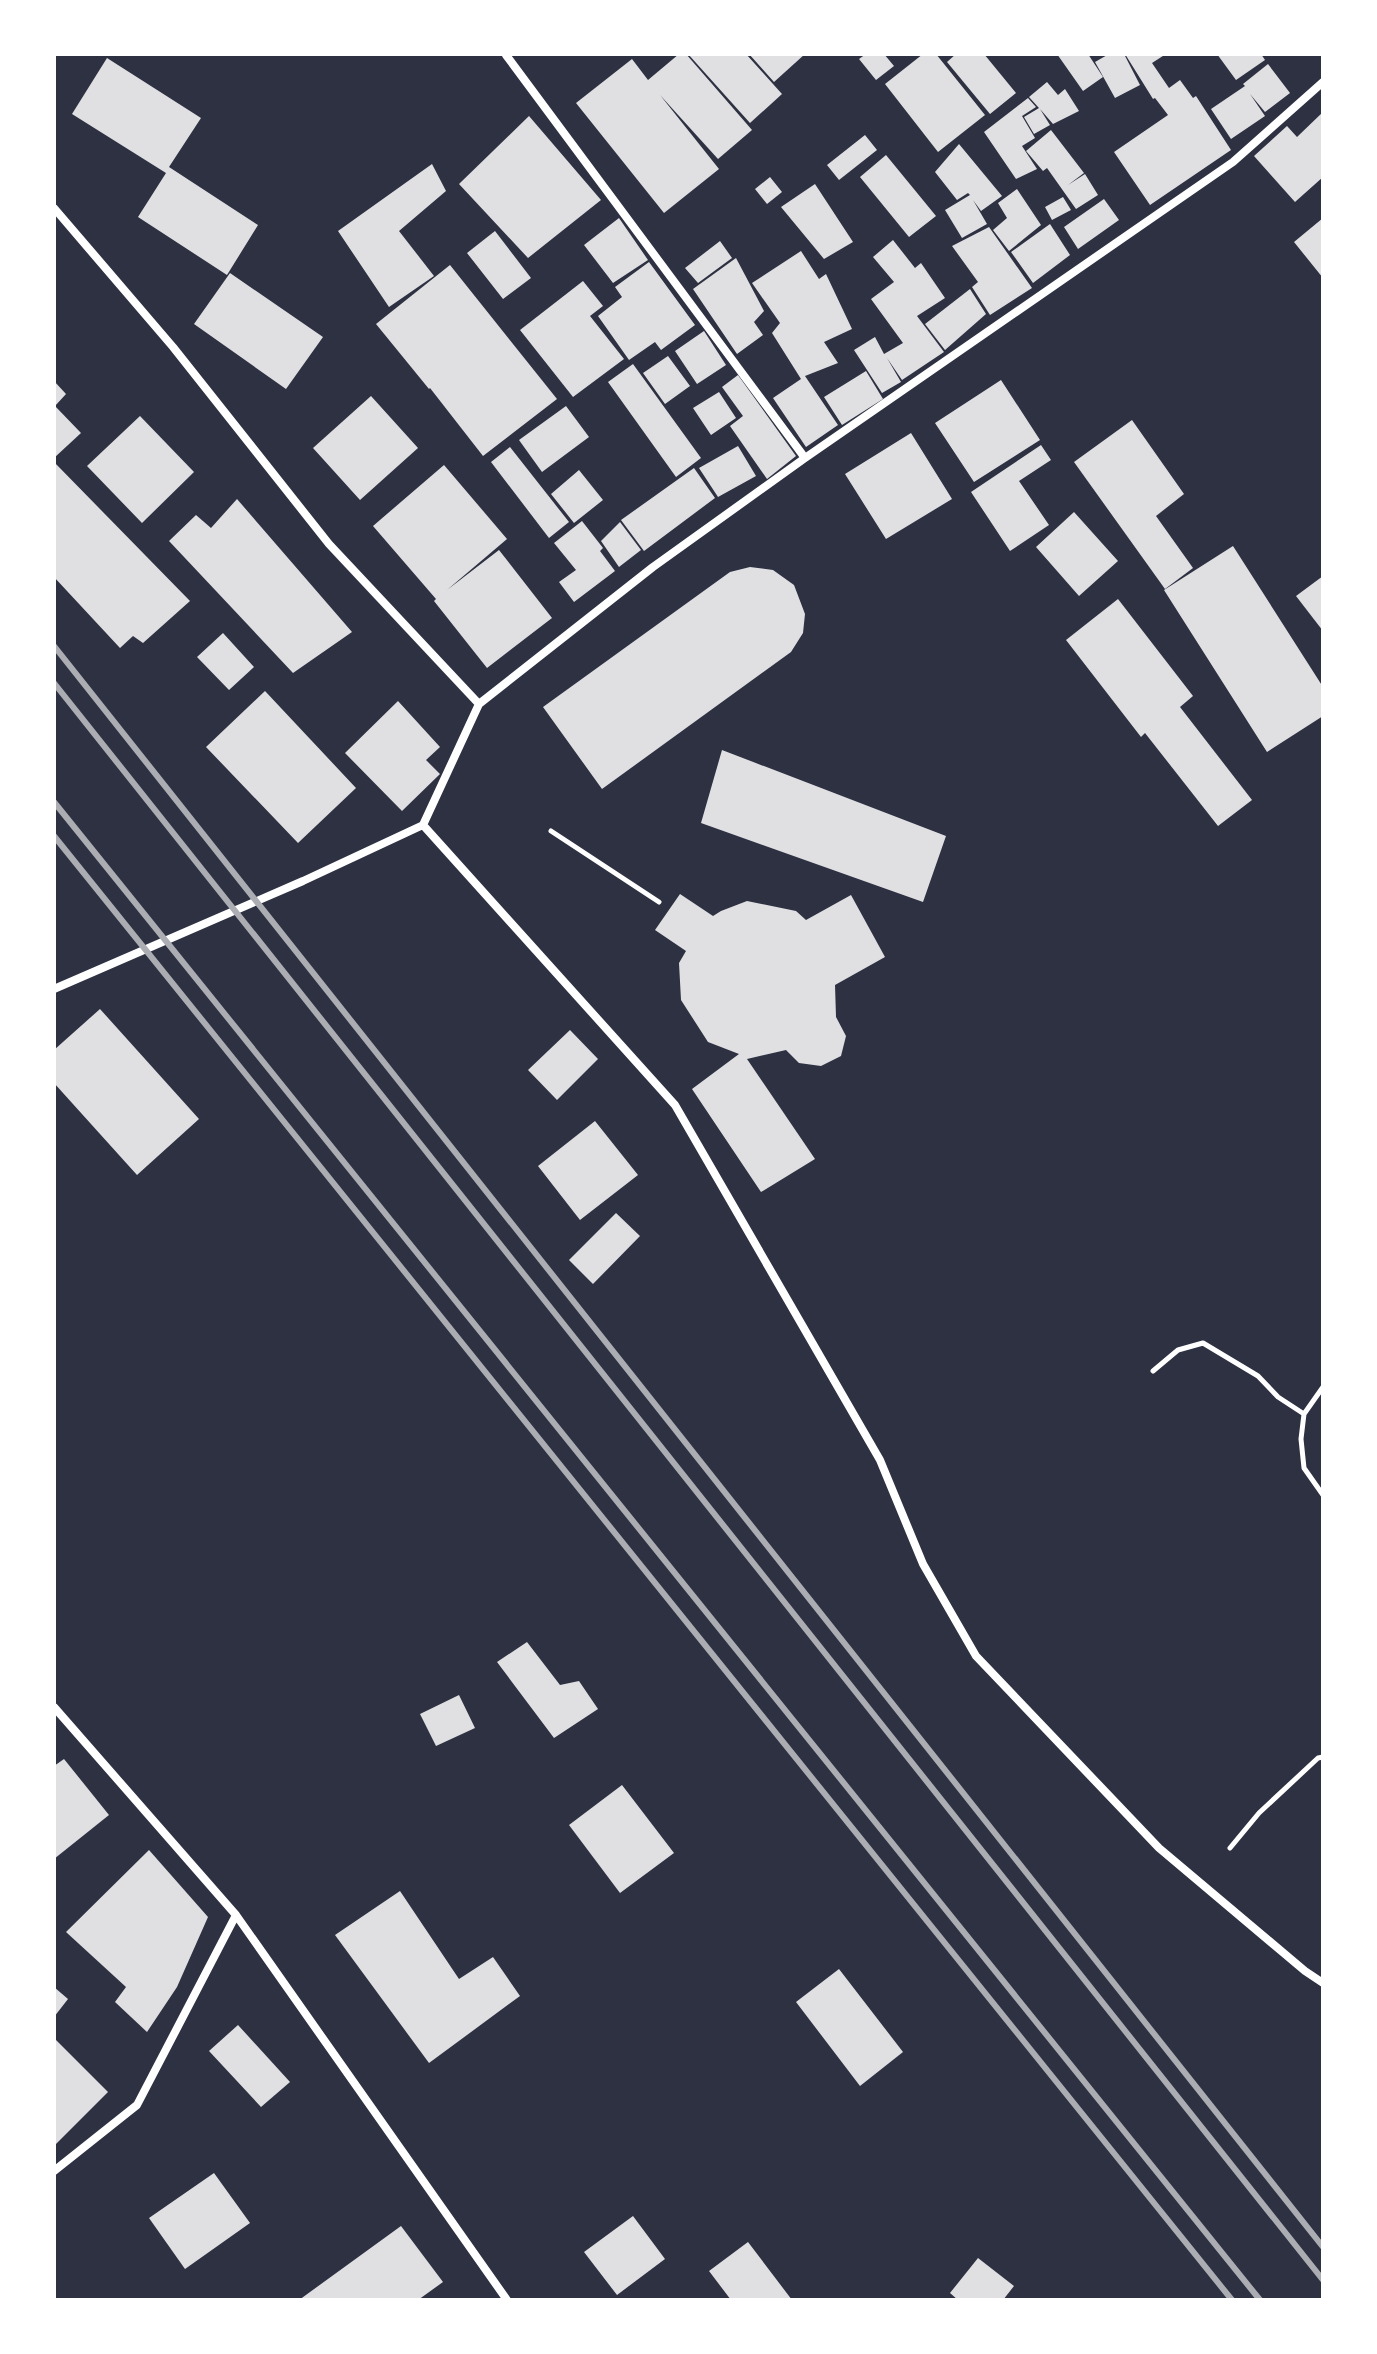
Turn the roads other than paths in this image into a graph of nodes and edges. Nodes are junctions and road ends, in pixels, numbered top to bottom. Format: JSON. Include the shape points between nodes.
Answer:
{"nodes":[{"id":1,"x":507,"y":54,"type":"edge"},
{"id":2,"x":1323,"y":82,"type":"edge"},
{"id":3,"x":54,"y":208,"type":"edge"},
{"id":4,"x":805,"y":458,"type":"junction"},
{"id":5,"x":479,"y":704,"type":"junction"},
{"id":6,"x":423,"y":825,"type":"junction"},
{"id":7,"x":54,"y":989,"type":"edge"},
{"id":8,"x":54,"y":1707,"type":"edge"},
{"id":9,"x":236,"y":1915,"type":"junction"},
{"id":10,"x":1323,"y":1983,"type":"edge"},
{"id":11,"x":54,"y":2171,"type":"edge"},
{"id":12,"x":507,"y":2300,"type":"edge"}],
"edges":[{"from":1,"to":4,"type":"street"},
{"from":2,"to":4,"type":"street","via":[[1233,162]]},
{"from":3,"to":5,"type":"street","via":[[173,347],[329,544]]},
{"from":4,"to":5,"type":"street","via":[[653,567]]},
{"from":5,"to":6,"type":"street"},
{"from":6,"to":7,"type":"street"},
{"from":6,"to":10,"type":"street","via":[[675,1105],[880,1460],[923,1564],[976,1656],[1159,1848]]},
{"from":8,"to":9,"type":"street"},
{"from":9,"to":11,"type":"street","via":[[137,2105]]},
{"from":9,"to":12,"type":"street"}]}
